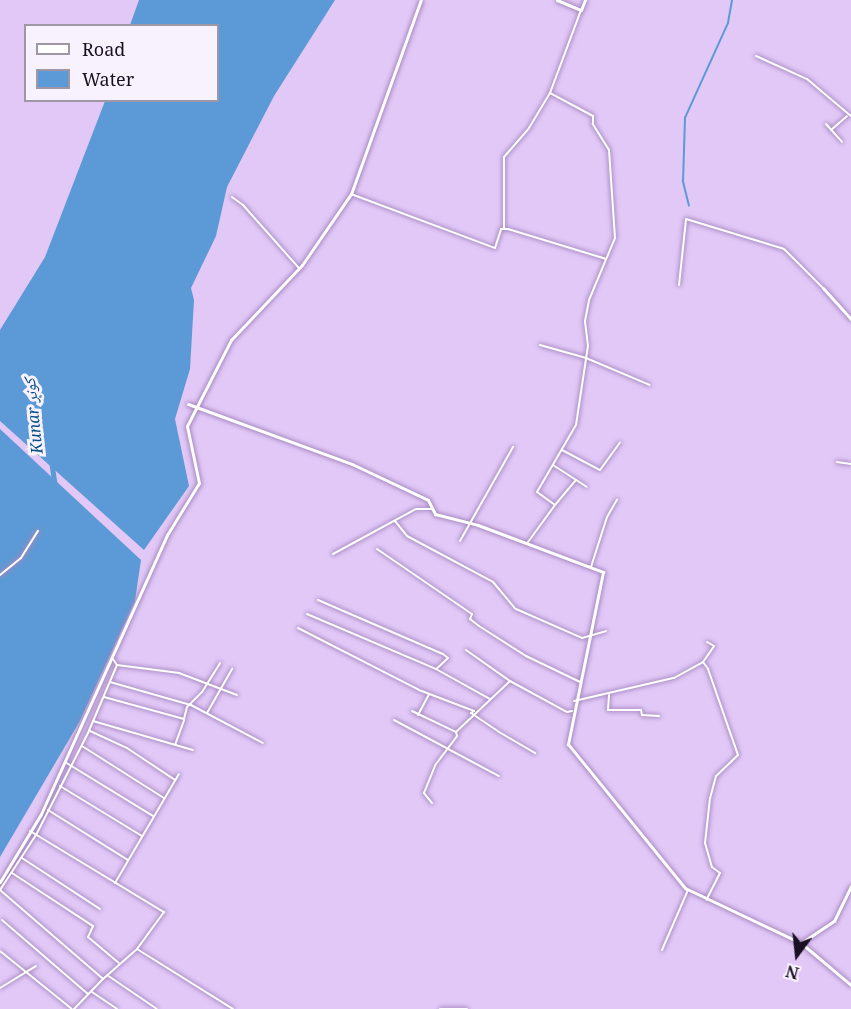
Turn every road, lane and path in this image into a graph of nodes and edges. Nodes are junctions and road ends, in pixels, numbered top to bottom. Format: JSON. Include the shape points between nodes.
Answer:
{"nodes":[{"id":1,"x":421,"y":0,"type":"edge"},
{"id":2,"x":557,"y":0,"type":"edge"},
{"id":3,"x":585,"y":0,"type":"edge"},
{"id":4,"x":581,"y":10,"type":"junction"},
{"id":5,"x":756,"y":56,"type":"dead end"},
{"id":6,"x":550,"y":93,"type":"junction"},
{"id":7,"x":849,"y":116,"type":"edge"},
{"id":8,"x":826,"y":124,"type":"dead end"},
{"id":9,"x":831,"y":130,"type":"junction"},
{"id":10,"x":842,"y":142,"type":"dead end"},
{"id":11,"x":351,"y":194,"type":"junction"},
{"id":12,"x":232,"y":197,"type":"dead end"},
{"id":13,"x":504,"y":229,"type":"junction"},
{"id":14,"x":606,"y":259,"type":"junction"},
{"id":15,"x":299,"y":268,"type":"junction"},
{"id":16,"x":679,"y":285,"type":"dead end"},
{"id":17,"x":823,"y":288,"type":"joint"},
{"id":18,"x":851,"y":319,"type":"edge"},
{"id":19,"x":540,"y":345,"type":"dead end"},
{"id":20,"x":586,"y":358,"type":"junction"},
{"id":21,"x":650,"y":385,"type":"dead end"},
{"id":22,"x":188,"y":404,"type":"dead end"},
{"id":23,"x":197,"y":407,"type":"junction"},
{"id":24,"x":620,"y":442,"type":"dead end"},
{"id":25,"x":513,"y":447,"type":"dead end"},
{"id":26,"x":562,"y":450,"type":"junction"},
{"id":27,"x":837,"y":462,"type":"dead end"},
{"id":28,"x":851,"y":464,"type":"edge"},
{"id":29,"x":553,"y":465,"type":"junction"},
{"id":30,"x":576,"y":480,"type":"junction"},
{"id":31,"x":587,"y":487,"type":"dead end"},
{"id":32,"x":617,"y":500,"type":"dead end"},
{"id":33,"x":555,"y":505,"type":"junction"},
{"id":34,"x":432,"y":509,"type":"junction"},
{"id":35,"x":395,"y":521,"type":"junction"},
{"id":36,"x":469,"y":522,"type":"junction"},
{"id":37,"x":38,"y":531,"type":"dead end"},
{"id":38,"x":460,"y":541,"type":"dead end"},
{"id":39,"x":528,"y":542,"type":"junction"},
{"id":40,"x":377,"y":549,"type":"dead end"},
{"id":41,"x":333,"y":554,"type":"dead end"},
{"id":42,"x":591,"y":567,"type":"junction"},
{"id":43,"x":0,"y":575,"type":"edge"},
{"id":44,"x":318,"y":600,"type":"dead end"},
{"id":45,"x":308,"y":614,"type":"dead end"},
{"id":46,"x":298,"y":628,"type":"dead end"},
{"id":47,"x":606,"y":631,"type":"dead end"},
{"id":48,"x":587,"y":639,"type":"junction"},
{"id":49,"x":707,"y":642,"type":"dead end"},
{"id":50,"x":466,"y":650,"type":"dead end"},
{"id":51,"x":113,"y":658,"type":"junction"},
{"id":52,"x":703,"y":662,"type":"junction"},
{"id":53,"x":220,"y":663,"type":"dead end"},
{"id":54,"x":117,"y":665,"type":"junction"},
{"id":55,"x":232,"y":669,"type":"dead end"},
{"id":56,"x":436,"y":669,"type":"junction"},
{"id":57,"x":510,"y":681,"type":"junction"},
{"id":58,"x":110,"y":682,"type":"junction"},
{"id":59,"x":580,"y":682,"type":"junction"},
{"id":60,"x":207,"y":683,"type":"junction"},
{"id":61,"x":221,"y":687,"type":"junction"},
{"id":62,"x":429,"y":694,"type":"junction"},
{"id":63,"x":609,"y":694,"type":"junction"},
{"id":64,"x":237,"y":695,"type":"dead end"},
{"id":65,"x":104,"y":697,"type":"junction"},
{"id":66,"x":490,"y":699,"type":"junction"},
{"id":67,"x":574,"y":701,"type":"junction"},
{"id":68,"x":190,"y":705,"type":"junction"},
{"id":69,"x":412,"y":711,"type":"dead end"},
{"id":70,"x":572,"y":711,"type":"junction"},
{"id":71,"x":473,"y":712,"type":"junction"},
{"id":72,"x":207,"y":713,"type":"junction"},
{"id":73,"x":418,"y":715,"type":"junction"},
{"id":74,"x":659,"y":716,"type":"dead end"},
{"id":75,"x":184,"y":719,"type":"junction"},
{"id":76,"x":394,"y":720,"type":"dead end"},
{"id":77,"x":93,"y":722,"type":"junction"},
{"id":78,"x":89,"y":730,"type":"junction"},
{"id":79,"x":456,"y":732,"type":"junction"},
{"id":80,"x":263,"y":743,"type":"dead end"},
{"id":81,"x":175,"y":745,"type":"junction"},
{"id":82,"x":82,"y":746,"type":"junction"},
{"id":83,"x":448,"y":749,"type":"junction"},
{"id":84,"x":193,"y":750,"type":"dead end"},
{"id":85,"x":536,"y":753,"type":"dead end"},
{"id":86,"x":65,"y":762,"type":"junction"},
{"id":87,"x":71,"y":766,"type":"junction"},
{"id":88,"x":179,"y":774,"type":"dead end"},
{"id":89,"x":499,"y":776,"type":"dead end"},
{"id":90,"x":175,"y":780,"type":"junction"},
{"id":91,"x":59,"y":786,"type":"junction"},
{"id":92,"x":164,"y":798,"type":"junction"},
{"id":93,"x":432,"y":804,"type":"dead end"},
{"id":94,"x":48,"y":810,"type":"junction"},
{"id":95,"x":153,"y":816,"type":"junction"},
{"id":96,"x":30,"y":831,"type":"junction"},
{"id":97,"x":36,"y":835,"type":"junction"},
{"id":98,"x":142,"y":836,"type":"junction"},
{"id":99,"x":21,"y":857,"type":"junction"},
{"id":100,"x":128,"y":860,"type":"junction"},
{"id":101,"x":11,"y":873,"type":"junction"},
{"id":102,"x":0,"y":882,"type":"edge"},
{"id":103,"x":115,"y":883,"type":"junction"},
{"id":104,"x":851,"y":886,"type":"edge"},
{"id":105,"x":0,"y":890,"type":"edge"},
{"id":106,"x":688,"y":891,"type":"junction"},
{"id":107,"x":706,"y":900,"type":"junction"},
{"id":108,"x":100,"y":909,"type":"dead end"},
{"id":109,"x":2,"y":920,"type":"dead end"},
{"id":110,"x":801,"y":944,"type":"junction"},
{"id":111,"x":137,"y":949,"type":"junction"},
{"id":112,"x":662,"y":950,"type":"dead end"},
{"id":113,"x":0,"y":951,"type":"edge"},
{"id":114,"x":119,"y":963,"type":"junction"},
{"id":115,"x":36,"y":966,"type":"dead end"},
{"id":116,"x":23,"y":974,"type":"junction"},
{"id":117,"x":107,"y":975,"type":"junction"},
{"id":118,"x":103,"y":978,"type":"junction"},
{"id":119,"x":851,"y":985,"type":"edge"},
{"id":120,"x":0,"y":988,"type":"edge"},
{"id":121,"x":92,"y":991,"type":"junction"},
{"id":122,"x":88,"y":994,"type":"junction"},
{"id":123,"x":73,"y":1009,"type":"edge"},
{"id":124,"x":117,"y":1009,"type":"edge"},
{"id":125,"x":157,"y":1009,"type":"edge"},
{"id":126,"x":233,"y":1009,"type":"edge"},
{"id":127,"x":440,"y":1009,"type":"edge"},
{"id":128,"x":467,"y":1009,"type":"edge"}],
"edges":[{"from":1,"to":11,"type":"street"},
{"from":2,"to":4,"type":"street"},
{"from":3,"to":4,"type":"street"},
{"from":4,"to":6,"type":"street"},
{"from":5,"to":7,"type":"street","via":[[807,79]]},
{"from":6,"to":13,"type":"street","via":[[529,128],[504,157]]},
{"from":6,"to":14,"type":"street","via":[[593,116],[593,124],[609,150],[615,238]]},
{"from":7,"to":9,"type":"street"},
{"from":8,"to":9,"type":"street"},
{"from":9,"to":10,"type":"street"},
{"from":11,"to":13,"type":"street","via":[[495,248]]},
{"from":11,"to":15,"type":"street"},
{"from":12,"to":15,"type":"street"},
{"from":13,"to":14,"type":"street"},
{"from":14,"to":20,"type":"street","via":[[589,300]]},
{"from":15,"to":23,"type":"street","via":[[231,340]]},
{"from":16,"to":17,"type":"street","via":[[686,219],[784,249]]},
{"from":17,"to":18,"type":"street"},
{"from":19,"to":20,"type":"street"},
{"from":20,"to":21,"type":"street"},
{"from":20,"to":26,"type":"street","via":[[576,425]]},
{"from":22,"to":23,"type":"street"},
{"from":23,"to":34,"type":"street","via":[[352,464],[428,500]]},
{"from":23,"to":51,"type":"street","via":[[187,426],[199,483],[167,535]]},
{"from":24,"to":26,"type":"street","via":[[600,470]]},
{"from":25,"to":36,"type":"street"},
{"from":26,"to":29,"type":"street"},
{"from":27,"to":28,"type":"street"},
{"from":29,"to":30,"type":"street"},
{"from":29,"to":33,"type":"street","via":[[537,492]]},
{"from":30,"to":31,"type":"street"},
{"from":30,"to":33,"type":"street"},
{"from":32,"to":42,"type":"street","via":[[607,517]]},
{"from":33,"to":39,"type":"street"},
{"from":34,"to":35,"type":"street","via":[[417,509]]},
{"from":34,"to":36,"type":"street","via":[[435,514]]},
{"from":35,"to":41,"type":"street"},
{"from":35,"to":48,"type":"street","via":[[407,536],[493,582],[516,609]]},
{"from":36,"to":38,"type":"street"},
{"from":36,"to":39,"type":"street"},
{"from":37,"to":43,"type":"street","via":[[21,558]]},
{"from":39,"to":42,"type":"street"},
{"from":40,"to":59,"type":"street","via":[[472,614],[470,619],[479,626],[526,656]]},
{"from":42,"to":48,"type":"street","via":[[603,572]]},
{"from":44,"to":56,"type":"street","via":[[443,654],[447,658]]},
{"from":45,"to":56,"type":"street","via":[[432,671]]},
{"from":46,"to":62,"type":"street"},
{"from":47,"to":48,"type":"street"},
{"from":48,"to":59,"type":"street"},
{"from":49,"to":52,"type":"street","via":[[714,646]]},
{"from":50,"to":57,"type":"street"},
{"from":51,"to":54,"type":"street"},
{"from":51,"to":86,"type":"street"},
{"from":52,"to":63,"type":"street","via":[[674,678]]},
{"from":52,"to":107,"type":"street","via":[[738,755],[716,776],[710,798],[705,843],[712,867],[720,873]]},
{"from":53,"to":60,"type":"street"},
{"from":54,"to":58,"type":"street"},
{"from":54,"to":60,"type":"street","via":[[148,666]]},
{"from":55,"to":61,"type":"street"},
{"from":56,"to":66,"type":"street"},
{"from":57,"to":66,"type":"street"},
{"from":57,"to":70,"type":"street","via":[[567,712]]},
{"from":58,"to":65,"type":"street"},
{"from":58,"to":68,"type":"street"},
{"from":59,"to":67,"type":"street"},
{"from":60,"to":61,"type":"street"},
{"from":60,"to":68,"type":"street"},
{"from":61,"to":64,"type":"street"},
{"from":61,"to":72,"type":"street"},
{"from":62,"to":71,"type":"street"},
{"from":62,"to":73,"type":"street"},
{"from":63,"to":67,"type":"street"},
{"from":63,"to":74,"type":"street","via":[[608,710],[641,710],[642,715]]},
{"from":65,"to":75,"type":"street"},
{"from":65,"to":77,"type":"street"},
{"from":66,"to":71,"type":"street"},
{"from":67,"to":70,"type":"street"},
{"from":68,"to":72,"type":"street"},
{"from":68,"to":75,"type":"street"},
{"from":69,"to":73,"type":"street"},
{"from":70,"to":106,"type":"street","via":[[568,744]]},
{"from":71,"to":79,"type":"street"},
{"from":71,"to":85,"type":"street"},
{"from":72,"to":80,"type":"street"},
{"from":73,"to":79,"type":"street"},
{"from":75,"to":81,"type":"street"},
{"from":76,"to":83,"type":"street"},
{"from":77,"to":78,"type":"street"},
{"from":77,"to":81,"type":"street"},
{"from":78,"to":82,"type":"street"},
{"from":78,"to":90,"type":"street","via":[[127,748]]},
{"from":79,"to":83,"type":"street"},
{"from":81,"to":84,"type":"street"},
{"from":82,"to":87,"type":"street"},
{"from":82,"to":92,"type":"street"},
{"from":83,"to":89,"type":"street"},
{"from":83,"to":93,"type":"street","via":[[436,764],[424,794]]},
{"from":86,"to":87,"type":"street"},
{"from":86,"to":96,"type":"street"},
{"from":87,"to":91,"type":"street"},
{"from":87,"to":95,"type":"street"},
{"from":88,"to":90,"type":"street"},
{"from":90,"to":92,"type":"street"},
{"from":91,"to":94,"type":"street"},
{"from":91,"to":98,"type":"street"},
{"from":92,"to":95,"type":"street"},
{"from":94,"to":97,"type":"street"},
{"from":94,"to":100,"type":"street"},
{"from":95,"to":98,"type":"street"},
{"from":96,"to":97,"type":"street"},
{"from":96,"to":102,"type":"street"},
{"from":97,"to":99,"type":"street"},
{"from":97,"to":103,"type":"street"},
{"from":98,"to":100,"type":"street"},
{"from":99,"to":101,"type":"street"},
{"from":99,"to":108,"type":"street"},
{"from":100,"to":103,"type":"street"},
{"from":101,"to":105,"type":"street"},
{"from":101,"to":114,"type":"street","via":[[93,926],[88,937]]},
{"from":103,"to":111,"type":"street","via":[[164,912]]},
{"from":104,"to":110,"type":"street","via":[[834,921]]},
{"from":105,"to":118,"type":"street"},
{"from":106,"to":107,"type":"street"},
{"from":106,"to":112,"type":"street"},
{"from":107,"to":110,"type":"street"},
{"from":109,"to":122,"type":"street"},
{"from":110,"to":119,"type":"street"},
{"from":111,"to":114,"type":"street"},
{"from":111,"to":126,"type":"street"},
{"from":113,"to":116,"type":"street"},
{"from":114,"to":117,"type":"street"},
{"from":115,"to":116,"type":"street"},
{"from":116,"to":120,"type":"street"},
{"from":116,"to":123,"type":"street","via":[[30,972]]},
{"from":117,"to":118,"type":"street"},
{"from":117,"to":125,"type":"street"},
{"from":118,"to":121,"type":"street"},
{"from":121,"to":122,"type":"street"},
{"from":121,"to":124,"type":"street"},
{"from":122,"to":123,"type":"street"},
{"from":127,"to":128,"type":"street"}]}
